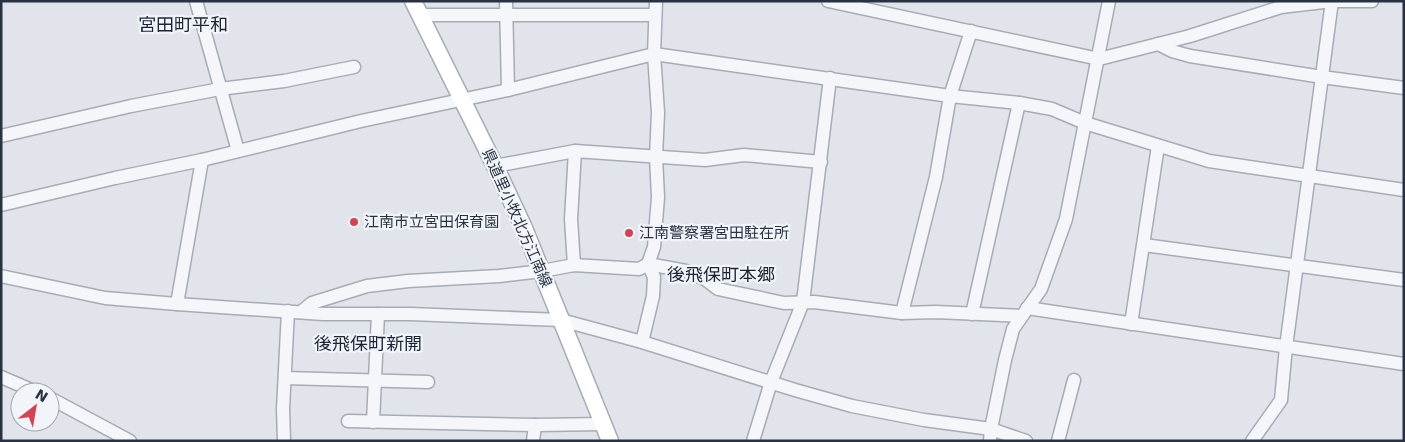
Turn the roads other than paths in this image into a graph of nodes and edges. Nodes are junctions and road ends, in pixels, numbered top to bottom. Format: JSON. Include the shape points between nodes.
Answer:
{"nodes":[{"id":1,"x":196,"y":1,"type":"edge"},
{"id":2,"x":506,"y":1,"type":"edge"},
{"id":3,"x":656,"y":1,"type":"edge"},
{"id":4,"x":828,"y":1,"type":"edge"},
{"id":5,"x":1109,"y":1,"type":"edge"},
{"id":6,"x":1332,"y":1,"type":"edge"},
{"id":7,"x":1372,"y":1,"type":"edge"},
{"id":8,"x":416,"y":8,"type":"edge"},
{"id":9,"x":507,"y":14,"type":"junction"},
{"id":10,"x":655,"y":15,"type":"junction"},
{"id":11,"x":971,"y":31,"type":"junction"},
{"id":12,"x":1158,"y":44,"type":"junction"},
{"id":13,"x":654,"y":54,"type":"junction"},
{"id":14,"x":1099,"y":59,"type":"junction"},
{"id":15,"x":354,"y":67,"type":"dead end"},
{"id":16,"x":1322,"y":77,"type":"junction"},
{"id":17,"x":830,"y":78,"type":"junction"},
{"id":18,"x":1404,"y":88,"type":"edge"},
{"id":19,"x":220,"y":89,"type":"junction"},
{"id":20,"x":508,"y":90,"type":"junction"},
{"id":21,"x":950,"y":96,"type":"junction"},
{"id":22,"x":462,"y":100,"type":"junction"},
{"id":23,"x":1019,"y":104,"type":"junction"},
{"id":24,"x":1085,"y":124,"type":"junction"},
{"id":25,"x":1,"y":136,"type":"edge"},
{"id":26,"x":1158,"y":146,"type":"junction"},
{"id":27,"x":238,"y":151,"type":"junction"},
{"id":28,"x":575,"y":151,"type":"junction"},
{"id":29,"x":656,"y":157,"type":"junction"},
{"id":30,"x":202,"y":160,"type":"junction"},
{"id":31,"x":821,"y":162,"type":"junction"},
{"id":32,"x":496,"y":166,"type":"junction"},
{"id":33,"x":1309,"y":176,"type":"junction"},
{"id":34,"x":1404,"y":190,"type":"edge"},
{"id":35,"x":1,"y":205,"type":"edge"},
{"id":36,"x":1144,"y":245,"type":"junction"},
{"id":37,"x":648,"y":264,"type":"junction"},
{"id":38,"x":574,"y":265,"type":"junction"},
{"id":39,"x":1297,"y":266,"type":"junction"},
{"id":40,"x":542,"y":271,"type":"junction"},
{"id":41,"x":1,"y":276,"type":"edge"},
{"id":42,"x":1404,"y":280,"type":"edge"},
{"id":43,"x":803,"y":302,"type":"junction"},
{"id":44,"x":177,"y":304,"type":"junction"},
{"id":45,"x":295,"y":312,"type":"junction"},
{"id":46,"x":1024,"y":312,"type":"junction"},
{"id":47,"x":902,"y":313,"type":"junction"},
{"id":48,"x":378,"y":314,"type":"junction"},
{"id":49,"x":972,"y":314,"type":"junction"},
{"id":50,"x":561,"y":320,"type":"junction"},
{"id":51,"x":1131,"y":324,"type":"junction"},
{"id":52,"x":642,"y":342,"type":"junction"},
{"id":53,"x":1286,"y":347,"type":"junction"},
{"id":54,"x":1404,"y":364,"type":"edge"},
{"id":55,"x":1,"y":377,"type":"edge"},
{"id":56,"x":285,"y":378,"type":"junction"},
{"id":57,"x":1074,"y":380,"type":"dead end"},
{"id":58,"x":375,"y":381,"type":"junction"},
{"id":59,"x":13,"y":382,"type":"edge"},
{"id":60,"x":428,"y":382,"type":"dead end"},
{"id":61,"x":771,"y":382,"type":"junction"},
{"id":62,"x":60,"y":404,"type":"edge"},
{"id":63,"x":348,"y":421,"type":"dead end"},
{"id":64,"x":373,"y":422,"type":"junction"},
{"id":65,"x":603,"y":424,"type":"junction"},
{"id":66,"x":535,"y":425,"type":"junction"},
{"id":67,"x":991,"y":435,"type":"edge"},
{"id":68,"x":123,"y":439,"type":"edge"},
{"id":69,"x":284,"y":441,"type":"edge"},
{"id":70,"x":533,"y":441,"type":"edge"},
{"id":71,"x":610,"y":441,"type":"edge"},
{"id":72,"x":754,"y":441,"type":"edge"},
{"id":73,"x":1026,"y":441,"type":"edge"},
{"id":74,"x":1058,"y":441,"type":"edge"},
{"id":75,"x":1252,"y":441,"type":"edge"}],
"edges":[{"from":1,"to":19,"type":"street"},
{"from":2,"to":9,"type":"street"},
{"from":3,"to":10,"type":"street"},
{"from":4,"to":11,"type":"street"},
{"from":5,"to":14,"type":"street"},
{"from":6,"to":7,"type":"street"},
{"from":6,"to":12,"type":"street","via":[[1280,7]]},
{"from":6,"to":16,"type":"street"},
{"from":8,"to":9,"type":"street"},
{"from":8,"to":22,"type":"main road","name":"県道里小牧北方江南線"},
{"from":9,"to":10,"type":"street"},
{"from":9,"to":20,"type":"street"},
{"from":10,"to":13,"type":"street"},
{"from":11,"to":14,"type":"street"},
{"from":11,"to":21,"type":"street"},
{"from":12,"to":14,"type":"street"},
{"from":12,"to":16,"type":"street","via":[[1190,56]]},
{"from":13,"to":17,"type":"street"},
{"from":13,"to":20,"type":"street"},
{"from":13,"to":29,"type":"street","via":[[658,113]]},
{"from":14,"to":24,"type":"street"},
{"from":15,"to":19,"type":"street"},
{"from":16,"to":18,"type":"street"},
{"from":16,"to":33,"type":"street"},
{"from":17,"to":21,"type":"street"},
{"from":17,"to":31,"type":"street"},
{"from":19,"to":25,"type":"street"},
{"from":19,"to":27,"type":"street"},
{"from":20,"to":22,"type":"street"},
{"from":21,"to":23,"type":"street"},
{"from":21,"to":47,"type":"street","via":[[936,177]]},
{"from":22,"to":27,"type":"street"},
{"from":22,"to":32,"type":"main road","name":"県道里小牧北方江南線"},
{"from":23,"to":24,"type":"street","via":[[1052,109]]},
{"from":23,"to":49,"type":"street"},
{"from":24,"to":26,"type":"street"},
{"from":24,"to":46,"type":"street","via":[[1066,219],[1040,289]]},
{"from":26,"to":33,"type":"street","via":[[1209,161]]},
{"from":26,"to":36,"type":"street"},
{"from":27,"to":30,"type":"street"},
{"from":28,"to":29,"type":"street"},
{"from":28,"to":32,"type":"street"},
{"from":28,"to":38,"type":"street","via":[[571,219]]},
{"from":29,"to":31,"type":"street","via":[[705,160],[744,155]]},
{"from":29,"to":37,"type":"street","via":[[658,198],[654,247]]},
{"from":30,"to":35,"type":"street"},
{"from":30,"to":44,"type":"street"},
{"from":31,"to":43,"type":"street"},
{"from":32,"to":40,"type":"main road","name":"県道里小牧北方江南線"},
{"from":33,"to":34,"type":"street"},
{"from":33,"to":39,"type":"street"},
{"from":36,"to":39,"type":"street"},
{"from":36,"to":51,"type":"street"},
{"from":37,"to":38,"type":"street","via":[[639,269]]},
{"from":37,"to":43,"type":"street","via":[[686,271],[718,289],[784,303]]},
{"from":37,"to":52,"type":"street","via":[[654,286]]},
{"from":38,"to":40,"type":"street"},
{"from":39,"to":42,"type":"street"},
{"from":39,"to":53,"type":"street"},
{"from":40,"to":45,"type":"street","via":[[367,286],[312,303]]},
{"from":40,"to":50,"type":"main road","name":"県道里小牧北方江南線"},
{"from":41,"to":44,"type":"street","via":[[105,298]]},
{"from":43,"to":47,"type":"street"},
{"from":43,"to":61,"type":"street"},
{"from":44,"to":45,"type":"street"},
{"from":45,"to":48,"type":"street"},
{"from":45,"to":56,"type":"street"},
{"from":46,"to":49,"type":"street"},
{"from":46,"to":51,"type":"street"},
{"from":46,"to":67,"type":"street","via":[[1013,329]]},
{"from":47,"to":49,"type":"street"},
{"from":48,"to":50,"type":"street"},
{"from":48,"to":58,"type":"street"},
{"from":50,"to":52,"type":"street"},
{"from":50,"to":65,"type":"main road","name":"県道里小牧北方江南線"},
{"from":51,"to":53,"type":"street"},
{"from":52,"to":61,"type":"street"},
{"from":53,"to":54,"type":"street"},
{"from":53,"to":75,"type":"street","via":[[1281,400]]},
{"from":55,"to":59,"type":"street"},
{"from":56,"to":58,"type":"street"},
{"from":56,"to":69,"type":"street"},
{"from":57,"to":74,"type":"street"},
{"from":58,"to":60,"type":"street"},
{"from":58,"to":64,"type":"street"},
{"from":61,"to":67,"type":"street","via":[[852,406]]},
{"from":61,"to":72,"type":"street"},
{"from":62,"to":68,"type":"street"},
{"from":63,"to":64,"type":"street"},
{"from":64,"to":66,"type":"street"},
{"from":65,"to":66,"type":"street"},
{"from":65,"to":71,"type":"main road","name":"県道里小牧北方江南線"},
{"from":66,"to":70,"type":"street"},
{"from":67,"to":73,"type":"street"}]}
